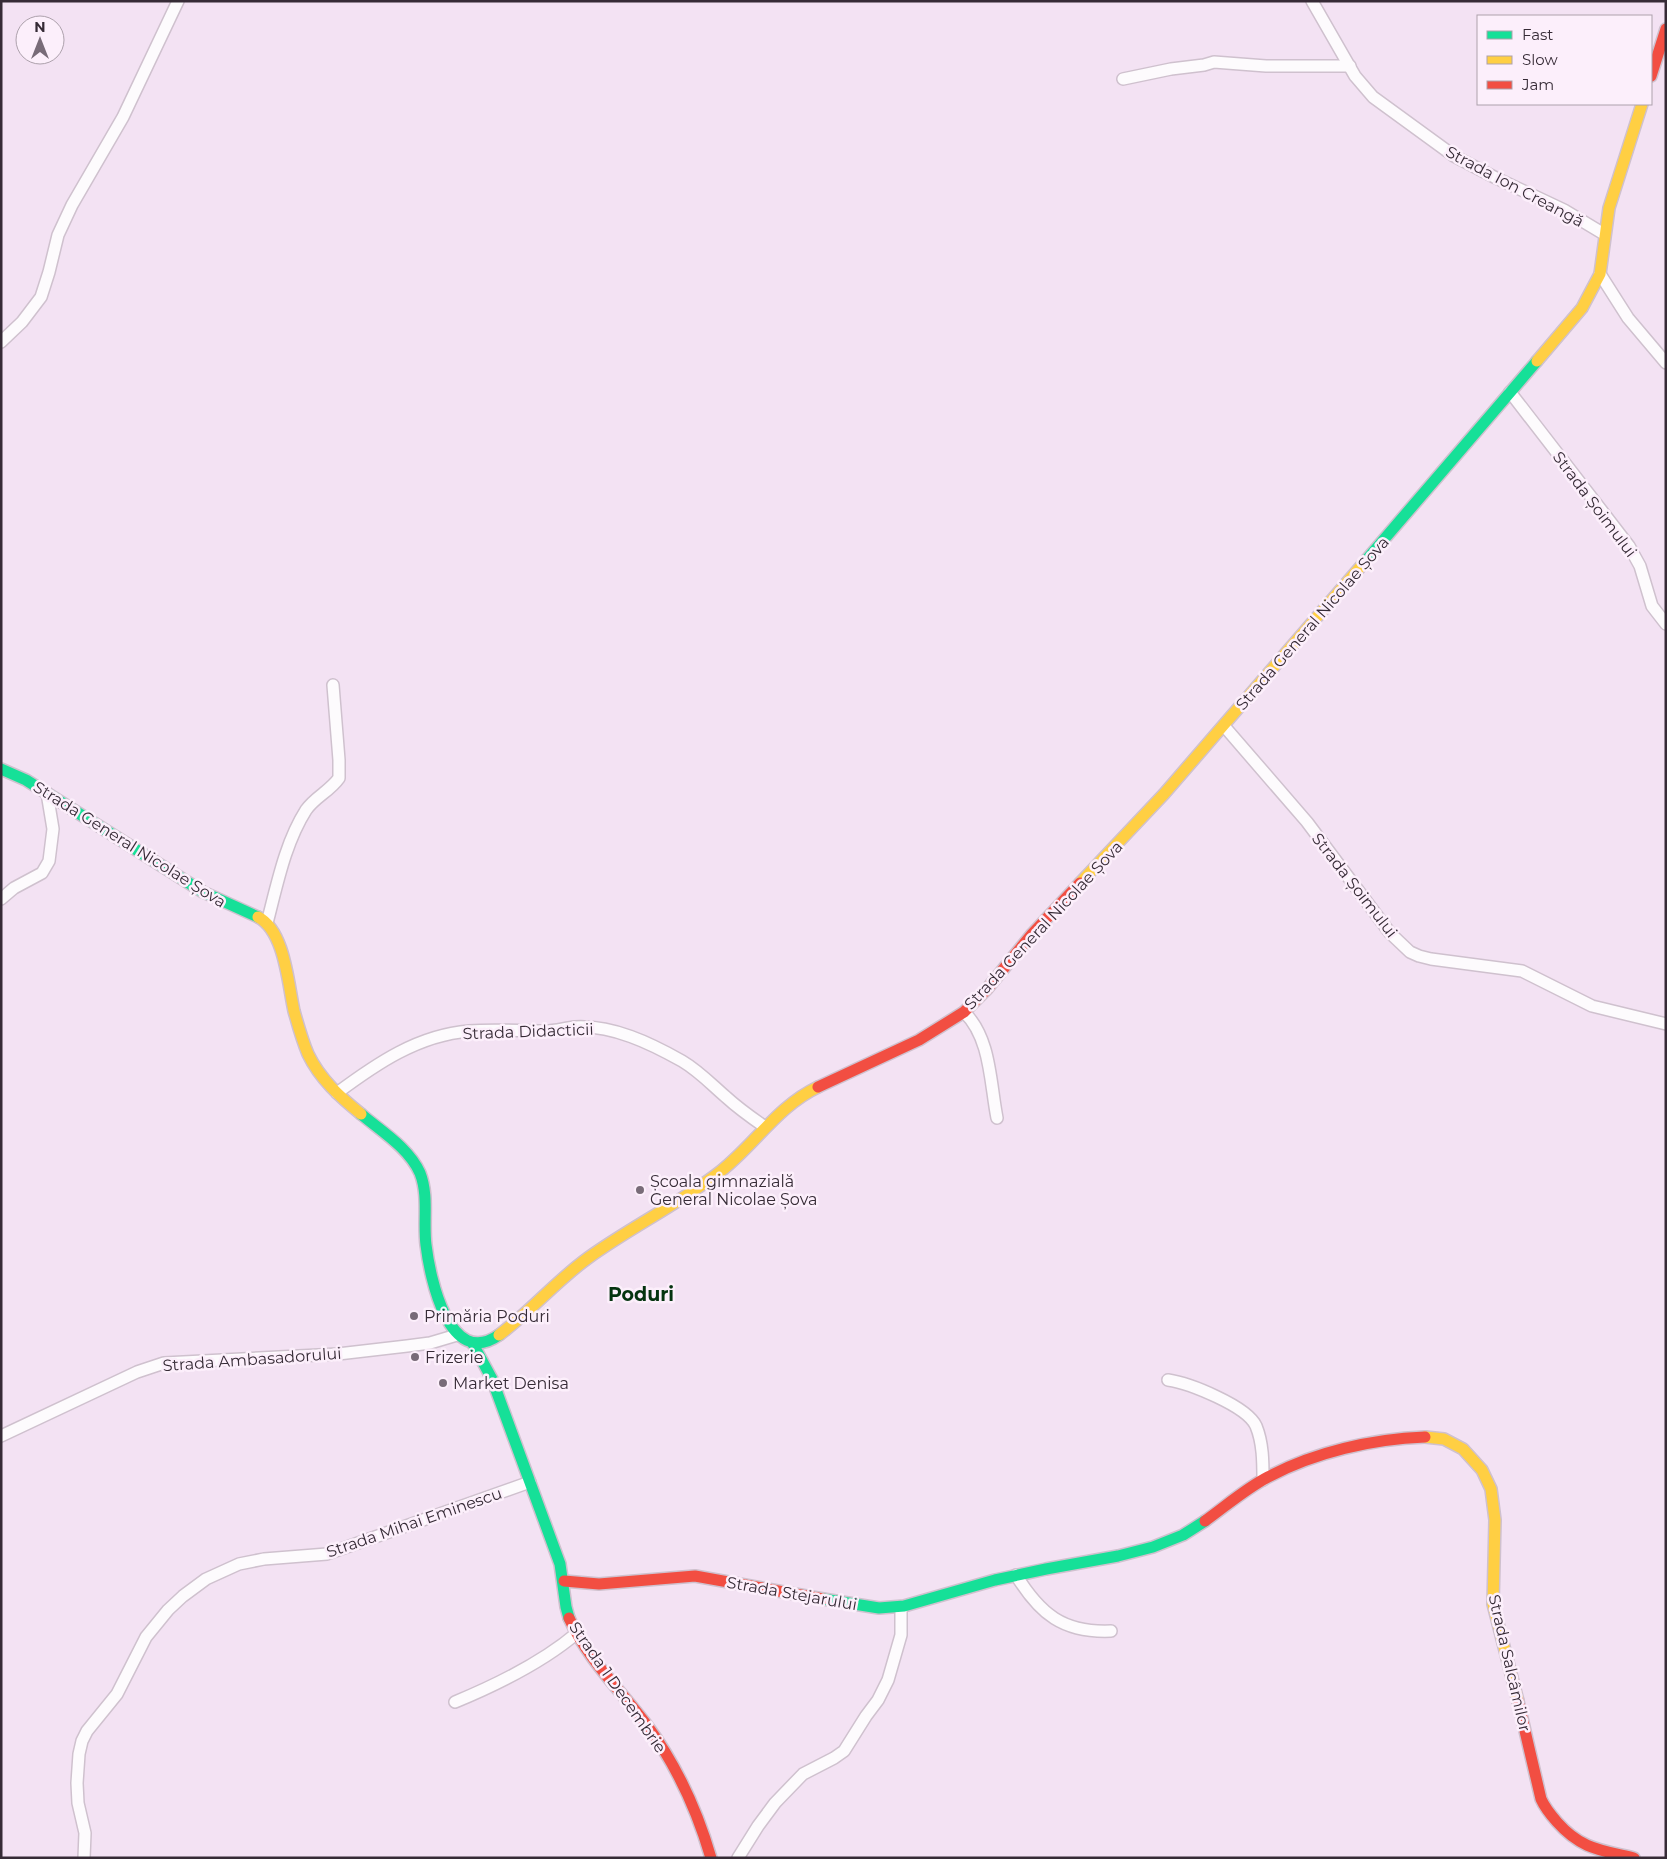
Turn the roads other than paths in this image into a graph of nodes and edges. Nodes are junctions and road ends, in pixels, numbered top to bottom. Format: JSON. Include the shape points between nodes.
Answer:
{"nodes":[{"id":1,"x":178,"y":1,"type":"edge"},
{"id":2,"x":1312,"y":1,"type":"edge"},
{"id":3,"x":1666,"y":29,"type":"edge"},
{"id":4,"x":1350,"y":66,"type":"junction"},
{"id":5,"x":1652,"y":73,"type":"edge"},
{"id":6,"x":1123,"y":78,"type":"dead end"},
{"id":7,"x":1642,"y":105,"type":"edge"},
{"id":8,"x":1604,"y":234,"type":"junction"},
{"id":9,"x":1600,"y":274,"type":"junction"},
{"id":10,"x":1,"y":342,"type":"edge"},
{"id":11,"x":1666,"y":363,"type":"edge"},
{"id":12,"x":1510,"y":392,"type":"junction"},
{"id":13,"x":1666,"y":624,"type":"edge"},
{"id":14,"x":333,"y":685,"type":"dead end"},
{"id":15,"x":1224,"y":726,"type":"junction"},
{"id":16,"x":1,"y":769,"type":"edge"},
{"id":17,"x":47,"y":792,"type":"junction"},
{"id":18,"x":1,"y":899,"type":"edge"},
{"id":19,"x":267,"y":923,"type":"junction"},
{"id":20,"x":964,"y":1012,"type":"junction"},
{"id":21,"x":1666,"y":1024,"type":"edge"},
{"id":22,"x":337,"y":1093,"type":"junction"},
{"id":23,"x":997,"y":1118,"type":"dead end"},
{"id":24,"x":766,"y":1127,"type":"junction"},
{"id":25,"x":457,"y":1335,"type":"junction"},
{"id":26,"x":473,"y":1344,"type":"junction"},
{"id":27,"x":1168,"y":1380,"type":"dead end"},
{"id":28,"x":1,"y":1436,"type":"edge"},
{"id":29,"x":1263,"y":1480,"type":"junction"},
{"id":30,"x":530,"y":1482,"type":"junction"},
{"id":31,"x":1016,"y":1575,"type":"junction"},
{"id":32,"x":564,"y":1581,"type":"junction"},
{"id":33,"x":901,"y":1607,"type":"junction"},
{"id":34,"x":1111,"y":1631,"type":"dead end"},
{"id":35,"x":577,"y":1633,"type":"junction"},
{"id":36,"x":455,"y":1702,"type":"dead end"},
{"id":37,"x":84,"y":1858,"type":"edge"},
{"id":38,"x":711,"y":1858,"type":"edge"},
{"id":39,"x":738,"y":1858,"type":"edge"},
{"id":40,"x":1634,"y":1858,"type":"edge"}],
"edges":[{"from":1,"to":10,"type":"street","via":[[123,118],[93,166],[58,235],[41,297]]},
{"from":2,"to":4,"type":"street","name":"Strada Ion Creangă"},
{"from":3,"to":5,"type":"main road"},
{"from":4,"to":6,"type":"street","via":[[1214,62]]},
{"from":4,"to":8,"type":"street","name":"Strada Ion Creangă","via":[[1373,97],[1454,156],[1564,210]]},
{"from":7,"to":8,"type":"main road","name":"Strada General Nicolae Șova"},
{"from":8,"to":9,"type":"main road","name":"Strada General Nicolae Șova"},
{"from":9,"to":11,"type":"street","via":[[1628,318]]},
{"from":9,"to":12,"type":"main road","name":"Strada General Nicolae Șova","via":[[1582,308]]},
{"from":12,"to":13,"type":"street","name":"Strada Șoimului","via":[[1629,546],[1640,566],[1652,606]]},
{"from":12,"to":15,"type":"main road","name":"Strada General Nicolae Șova"},
{"from":14,"to":19,"type":"street","via":[[339,778],[314,801],[298,825]]},
{"from":15,"to":20,"type":"main road","name":"Strada General Nicolae Șova"},
{"from":15,"to":21,"type":"street","name":"Strada Șoimului","via":[[1307,822],[1390,933],[1410,952],[1431,959],[1522,971],[1592,1006]]},
{"from":16,"to":17,"type":"main road","name":"Strada General Nicolae Șova"},
{"from":17,"to":18,"type":"street","via":[[53,829],[46,868]]},
{"from":17,"to":19,"type":"main road","name":"Strada General Nicolae Șova","via":[[203,892]]},
{"from":19,"to":22,"type":"main road","via":[[274,932],[283,958],[306,1050],[317,1070]]},
{"from":20,"to":23,"type":"street","via":[[974,1023],[984,1046]]},
{"from":20,"to":24,"type":"main road","name":"Strada General Nicolae Șova","via":[[919,1040],[800,1097]]},
{"from":22,"to":24,"type":"street","name":"Strada Didacticii","via":[[396,1053],[444,1035],[467,1031],[596,1028],[635,1038],[681,1060]]},
{"from":22,"to":25,"type":"main road","via":[[402,1148],[420,1174],[432,1277],[443,1309]]},
{"from":24,"to":26,"type":"main road","name":"Strada General Nicolae Șova","via":[[722,1169],[582,1262],[496,1337]]},
{"from":25,"to":26,"type":"main road"},
{"from":25,"to":28,"type":"street","name":"Strada Ambasadorului","via":[[430,1343],[338,1354],[156,1365]]},
{"from":26,"to":30,"type":"main road","name":"Strada 1 Decembrie","via":[[492,1379]]},
{"from":27,"to":29,"type":"street","via":[[1208,1392],[1252,1420],[1261,1445]]},
{"from":29,"to":31,"type":"main road","name":"Strada Salcâmilor","via":[[1186,1532],[1159,1545]]},
{"from":29,"to":40,"type":"main road","name":"Strada Salcâmilor","via":[[1311,1460],[1398,1438],[1434,1437],[1452,1442],[1479,1466],[1492,1490],[1495,1517],[1493,1604],[1541,1799],[1550,1815],[1577,1841],[1595,1849]]},
{"from":30,"to":32,"type":"main road","name":"Strada 1 Decembrie"},
{"from":30,"to":37,"type":"street","name":"Strada Mihai Eminescu","via":[[327,1554],[239,1564],[206,1579],[183,1596],[146,1637],[117,1694],[82,1741],[77,1783],[85,1833]]},
{"from":31,"to":33,"type":"main road","name":"Strada Stejarului"},
{"from":31,"to":34,"type":"street","via":[[1035,1603],[1059,1622],[1085,1630]]},
{"from":32,"to":33,"type":"main road","name":"Strada Stejarului","via":[[599,1584],[695,1576],[859,1605]]},
{"from":32,"to":35,"type":"main road","name":"Strada 1 Decembrie","via":[[567,1613]]},
{"from":33,"to":39,"type":"street","via":[[899,1644],[878,1700],[844,1751],[803,1774],[775,1802]]},
{"from":35,"to":36,"type":"street","via":[[544,1656]]},
{"from":35,"to":38,"type":"main road","name":"Strada 1 Decembrie","via":[[668,1757],[698,1818]]}]}
